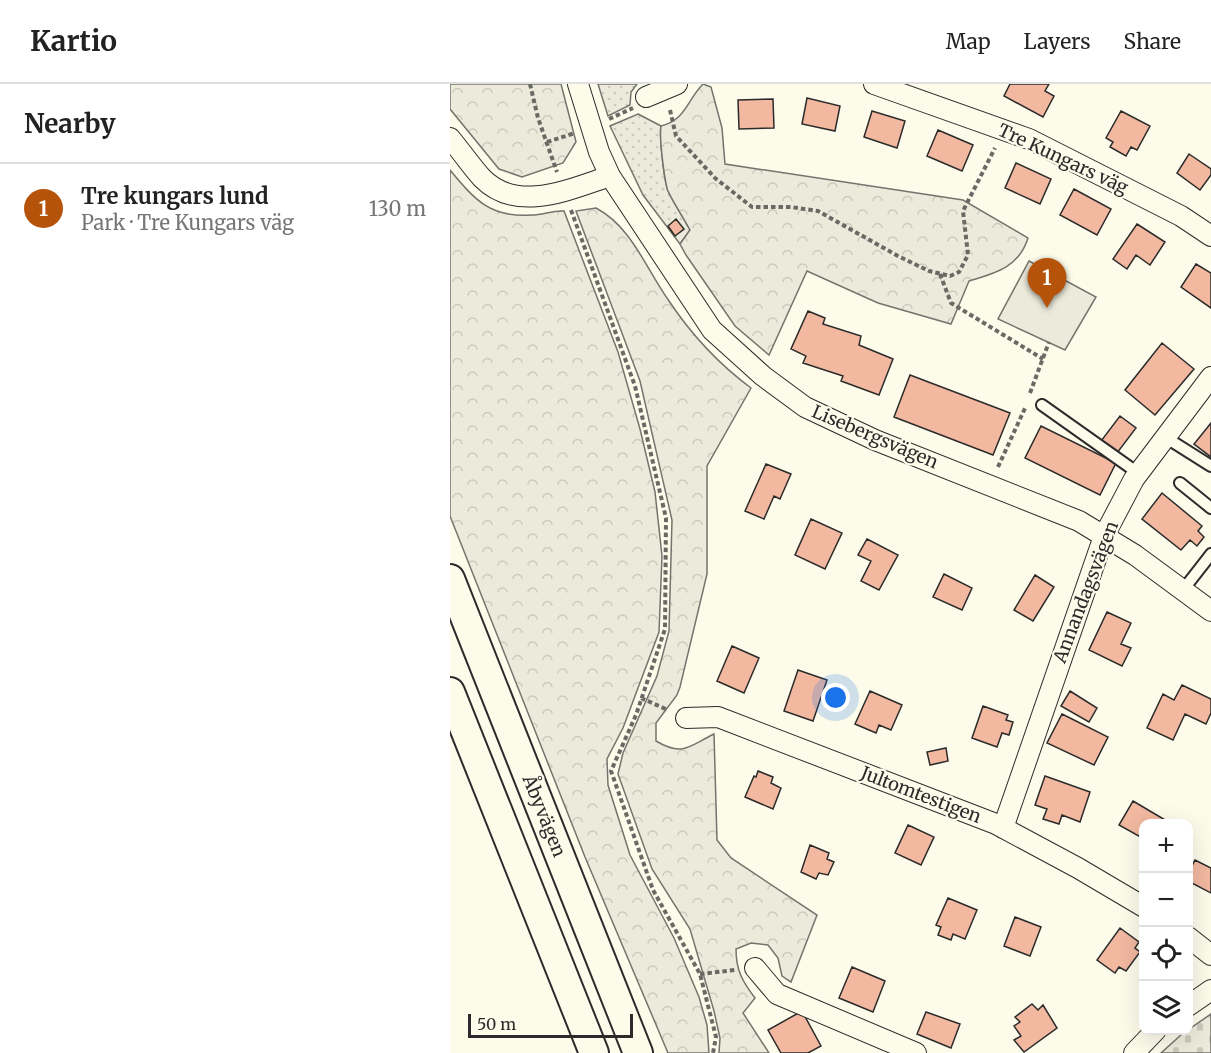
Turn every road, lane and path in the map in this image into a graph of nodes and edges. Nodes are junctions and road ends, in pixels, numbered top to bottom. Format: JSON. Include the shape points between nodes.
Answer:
{"nodes":[{"id":1,"x":530,"y":84,"type":"edge"},
{"id":2,"x":578,"y":84,"type":"edge"},
{"id":3,"x":874,"y":84,"type":"edge"},
{"id":4,"x":673,"y":86,"type":"edge"},
{"id":5,"x":646,"y":98,"type":"dead end"},
{"id":6,"x":1003,"y":130,"type":"junction"},
{"id":7,"x":450,"y":138,"type":"edge"},
{"id":8,"x":610,"y":176,"type":"junction"},
{"id":9,"x":564,"y":191,"type":"junction"},
{"id":10,"x":1211,"y":236,"type":"edge"},
{"id":11,"x":940,"y":274,"type":"junction"},
{"id":12,"x":1049,"y":342,"type":"dead end"},
{"id":13,"x":1043,"y":359,"type":"junction"},
{"id":14,"x":1211,"y":377,"type":"edge"},
{"id":15,"x":1042,"y":405,"type":"dead end"},
{"id":16,"x":1165,"y":437,"type":"junction"},
{"id":17,"x":1211,"y":466,"type":"edge"},
{"id":18,"x":1138,"y":473,"type":"junction"},
{"id":19,"x":1180,"y":483,"type":"dead end"},
{"id":20,"x":989,"y":484,"type":"junction"},
{"id":21,"x":1211,"y":508,"type":"edge"},
{"id":22,"x":1104,"y":536,"type":"junction"},
{"id":23,"x":1211,"y":554,"type":"edge"},
{"id":24,"x":450,"y":579,"type":"edge"},
{"id":25,"x":1183,"y":590,"type":"junction"},
{"id":26,"x":1211,"y":611,"type":"edge"},
{"id":27,"x":450,"y":692,"type":"edge"},
{"id":28,"x":641,"y":698,"type":"junction"},
{"id":29,"x":686,"y":718,"type":"joint"},
{"id":30,"x":1003,"y":828,"type":"junction"},
{"id":31,"x":1139,"y":905,"type":"edge"},
{"id":32,"x":1193,"y":941,"type":"edge"},
{"id":33,"x":1211,"y":955,"type":"edge"},
{"id":34,"x":755,"y":968,"type":"joint"},
{"id":35,"x":700,"y":974,"type":"junction"},
{"id":36,"x":1211,"y":990,"type":"edge"},
{"id":37,"x":1193,"y":1003,"type":"edge"},
{"id":38,"x":1151,"y":1035,"type":"edge"},
{"id":39,"x":594,"y":1053,"type":"edge"},
{"id":40,"x":639,"y":1053,"type":"edge"},
{"id":41,"x":713,"y":1053,"type":"edge"},
{"id":42,"x":916,"y":1053,"type":"edge"},
{"id":43,"x":1134,"y":1053,"type":"edge"}],
"edges":[{"from":1,"to":9,"type":"path"},
{"from":2,"to":8,"type":"street","name":"Lisebergsvägen"},
{"from":3,"to":6,"type":"street","name":"Tre Kungars väg"},
{"from":4,"to":5,"type":"street"},
{"from":4,"to":11,"type":"path","via":[[670,117],[676,136],[715,178],[752,207],[818,211],[898,256]]},
{"from":6,"to":10,"type":"street","name":"Tre Kungars väg","via":[[1029,139],[1181,216]]},
{"from":6,"to":11,"type":"path","via":[[963,211],[968,255],[959,272],[950,276]]},
{"from":7,"to":9,"type":"street","via":[[483,179],[499,191],[517,198]]},
{"from":8,"to":9,"type":"street"},
{"from":8,"to":20,"type":"street","name":"Lisebergsvägen","via":[[712,330],[764,376],[815,412]]},
{"from":9,"to":28,"type":"path","via":[[635,386],[666,518],[665,629]]},
{"from":11,"to":13,"type":"path","via":[[951,303]]},
{"from":12,"to":13,"type":"path"},
{"from":13,"to":20,"type":"path","via":[[1016,432]]},
{"from":14,"to":16,"type":"street","name":"Annandagsvägen"},
{"from":15,"to":18,"type":"lane"},
{"from":16,"to":17,"type":"lane"},
{"from":16,"to":18,"type":"street","name":"Annandagsvägen"},
{"from":18,"to":22,"type":"street","name":"Annandagsvägen"},
{"from":19,"to":21,"type":"lane"},
{"from":20,"to":22,"type":"street","name":"Lisebergsvägen","via":[[1079,521]]},
{"from":22,"to":25,"type":"street","name":"Lisebergsvägen"},
{"from":22,"to":30,"type":"street","name":"Annandagsvägen"},
{"from":23,"to":25,"type":"lane"},
{"from":24,"to":40,"type":"street","name":"Åbyvägen"},
{"from":25,"to":26,"type":"street","name":"Lisebergsvägen"},
{"from":27,"to":39,"type":"street"},
{"from":28,"to":29,"type":"path"},
{"from":28,"to":35,"type":"path","via":[[611,771],[653,890]]},
{"from":29,"to":30,"type":"street","name":"Jultomtestigen","via":[[718,717]]},
{"from":30,"to":31,"type":"street","name":"Jultomtestigen"},
{"from":32,"to":33,"type":"street"},
{"from":34,"to":35,"type":"path"},
{"from":34,"to":42,"type":"street","via":[[777,994]]},
{"from":35,"to":41,"type":"path","via":[[716,1037]]},
{"from":36,"to":37,"type":"street"},
{"from":38,"to":43,"type":"street"}]}
